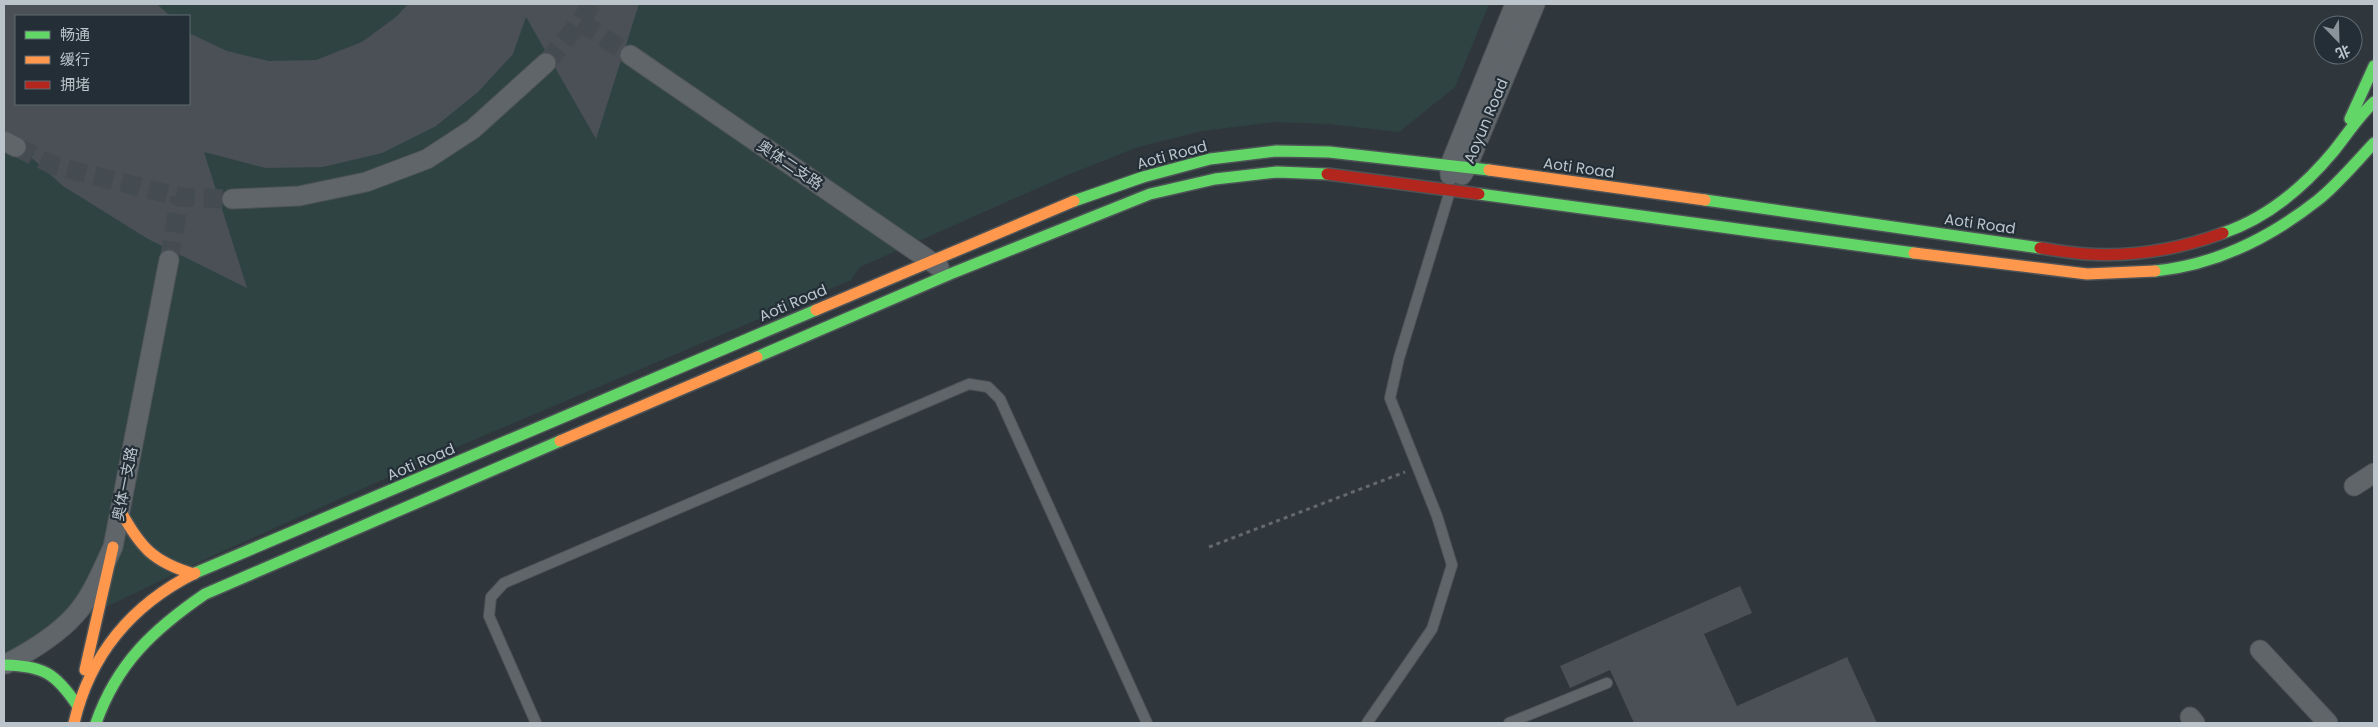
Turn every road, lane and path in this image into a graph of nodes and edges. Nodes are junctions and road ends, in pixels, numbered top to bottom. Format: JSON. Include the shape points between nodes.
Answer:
{"nodes":[{"id":1,"x":1515,"y":4,"type":"edge"},
{"id":2,"x":1534,"y":4,"type":"edge"},
{"id":3,"x":630,"y":56,"type":"tunnel mouth"},
{"id":4,"x":546,"y":63,"type":"tunnel mouth"},
{"id":5,"x":2374,"y":66,"type":"edge"},
{"id":6,"x":2374,"y":102,"type":"edge"},
{"id":7,"x":2374,"y":143,"type":"edge"},
{"id":8,"x":2332,"y":154,"type":"junction"},
{"id":9,"x":2374,"y":155,"type":"edge"},
{"id":10,"x":1458,"y":166,"type":"junction"},
{"id":11,"x":2351,"y":167,"type":"junction"},
{"id":12,"x":1451,"y":190,"type":"junction"},
{"id":13,"x":232,"y":199,"type":"tunnel mouth"},
{"id":14,"x":169,"y":260,"type":"tunnel mouth"},
{"id":15,"x":930,"y":261,"type":"junction"},
{"id":16,"x":950,"y":274,"type":"junction"},
{"id":17,"x":1418,"y":467,"type":"junction"},
{"id":18,"x":2374,"y":473,"type":"edge"},
{"id":19,"x":2354,"y":486,"type":"dead end"},
{"id":20,"x":120,"y":510,"type":"junction"},
{"id":21,"x":1209,"y":547,"type":"dead end"},
{"id":22,"x":113,"y":548,"type":"junction"},
{"id":23,"x":194,"y":574,"type":"junction"},
{"id":24,"x":2260,"y":650,"type":"dead end"},
{"id":25,"x":5,"y":665,"type":"edge"},
{"id":26,"x":1607,"y":683,"type":"dead end"},
{"id":27,"x":77,"y":705,"type":"junction"},
{"id":28,"x":74,"y":723,"type":"edge"},
{"id":29,"x":96,"y":723,"type":"edge"},
{"id":30,"x":536,"y":723,"type":"edge"},
{"id":31,"x":1147,"y":723,"type":"edge"},
{"id":32,"x":1367,"y":723,"type":"edge"},
{"id":33,"x":1510,"y":723,"type":"edge"},
{"id":34,"x":2328,"y":723,"type":"edge"}],
"edges":[{"from":1,"to":10,"type":"street","name":"Aoyun Road"},
{"from":2,"to":10,"type":"street","name":"Aoyun Road"},
{"from":3,"to":15,"type":"street","name":"奥体二支路"},
{"from":4,"to":13,"type":"street","via":[[473,129],[426,158],[366,182],[299,196]]},
{"from":5,"to":8,"type":"main road"},
{"from":6,"to":8,"type":"main road","name":"Aoti Road"},
{"from":7,"to":11,"type":"main road"},
{"from":8,"to":10,"type":"main road","name":"Aoti Road","via":[[2306,182],[2275,207],[2240,226],[2202,241],[2163,251],[2125,254],[2086,254]]},
{"from":9,"to":11,"type":"main road"},
{"from":10,"to":12,"type":"street","name":"Aoyun Road"},
{"from":10,"to":15,"type":"main road","name":"Aoti Road","via":[[1329,152],[1276,150],[1210,159],[1143,177],[1077,200]]},
{"from":11,"to":12,"type":"main road","via":[[2319,199],[2286,224],[2251,244],[2210,261],[2165,272],[2130,275],[2050,271]]},
{"from":12,"to":16,"type":"main road","via":[[1331,174],[1277,172],[1215,178],[1150,194]]},
{"from":12,"to":17,"type":"lane","via":[[1399,358],[1390,398]]},
{"from":14,"to":20,"type":"street","name":"奥体一支路"},
{"from":15,"to":16,"type":"street","name":"奥体二支路"},
{"from":15,"to":23,"type":"main road","name":"Aoti Road"},
{"from":16,"to":29,"type":"main road","via":[[205,594],[171,616],[140,646],[115,681]]},
{"from":17,"to":21,"type":"path"},
{"from":17,"to":32,"type":"lane","via":[[1452,565],[1432,629]]},
{"from":18,"to":19,"type":"street"},
{"from":20,"to":22,"type":"street","name":"奥体一支路"},
{"from":20,"to":23,"type":"main road","via":[[150,556],[169,568]]},
{"from":22,"to":25,"type":"street","name":"奥体一支路","via":[[92,591],[75,615],[38,646]]},
{"from":22,"to":27,"type":"main road"},
{"from":23,"to":27,"type":"main road","name":"Aoti Road","via":[[154,597],[118,630],[93,667]]},
{"from":24,"to":34,"type":"street"},
{"from":25,"to":27,"type":"main road","via":[[41,667],[62,684]]},
{"from":26,"to":33,"type":"lane"},
{"from":27,"to":28,"type":"main road","name":"Aoti Road"},
{"from":30,"to":31,"type":"lane","via":[[489,616],[491,596],[504,583],[969,384],[988,387],[1000,399]]}]}
